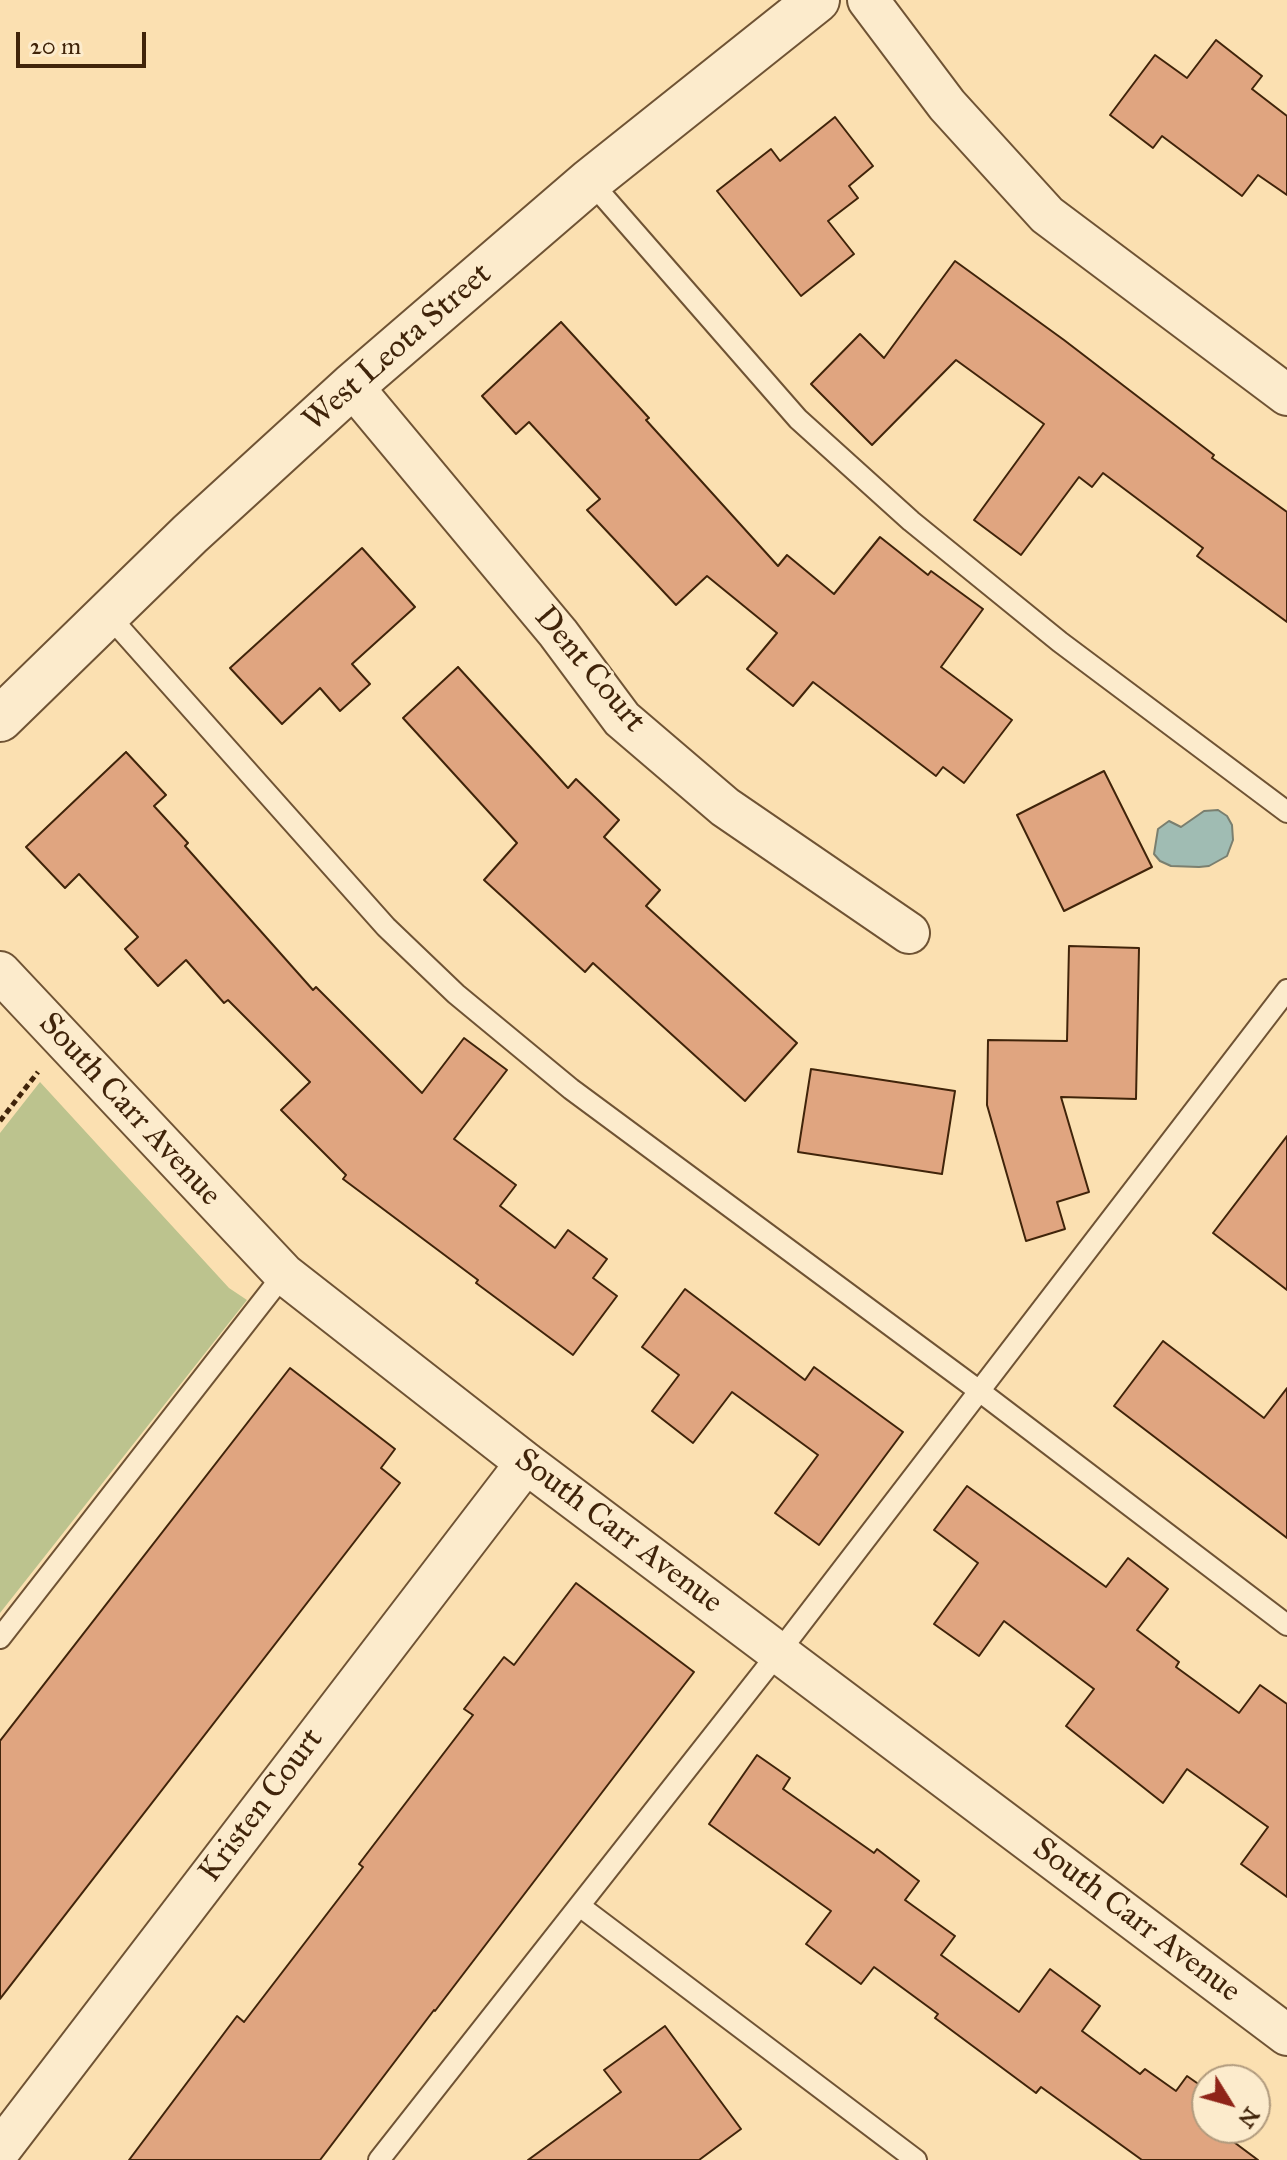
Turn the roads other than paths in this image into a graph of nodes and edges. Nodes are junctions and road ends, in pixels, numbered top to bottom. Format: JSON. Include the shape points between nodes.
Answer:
{"nodes":[{"id":1,"x":817,"y":0,"type":"edge"},
{"id":2,"x":868,"y":0,"type":"edge"},
{"id":3,"x":590,"y":181,"type":"junction"},
{"id":4,"x":352,"y":386,"type":"junction"},
{"id":5,"x":1287,"y":395,"type":"edge"},
{"id":6,"x":109,"y":616,"type":"junction"},
{"id":7,"x":0,"y":719,"type":"edge"},
{"id":8,"x":1287,"y":812,"type":"edge"},
{"id":9,"x":909,"y":933,"type":"dead end"},
{"id":10,"x":0,"y":972,"type":"edge"},
{"id":11,"x":1287,"y":990,"type":"edge"},
{"id":12,"x":284,"y":1274,"type":"junction"},
{"id":13,"x":978,"y":1390,"type":"junction"},
{"id":14,"x":526,"y":1463,"type":"junction"},
{"id":15,"x":1287,"y":1625,"type":"edge"},
{"id":16,"x":0,"y":1638,"type":"edge"},
{"id":17,"x":779,"y":1652,"type":"junction"},
{"id":18,"x":581,"y":1907,"type":"junction"},
{"id":19,"x":1287,"y":2035,"type":"edge"},
{"id":20,"x":0,"y":2150,"type":"edge"},
{"id":21,"x":379,"y":2160,"type":"edge"},
{"id":22,"x":916,"y":2160,"type":"edge"}],
"edges":[{"from":1,"to":3,"type":"street","name":"West Leota Street"},
{"from":2,"to":5,"type":"street","via":[[947,105],[1047,215]]},
{"from":3,"to":4,"type":"street","name":"West Leota Street"},
{"from":3,"to":8,"type":"lane","via":[[798,419],[911,521],[1060,642]]},
{"from":4,"to":6,"type":"street","name":"West Leota Street"},
{"from":4,"to":9,"type":"street","name":"Dent Court","via":[[558,633],[622,719],[725,807]]},
{"from":6,"to":7,"type":"street","name":"West Leota Street"},
{"from":6,"to":13,"type":"lane","via":[[386,927],[456,994],[571,1089]]},
{"from":10,"to":12,"type":"street","name":"South Carr Avenue"},
{"from":11,"to":13,"type":"lane"},
{"from":12,"to":14,"type":"street","name":"South Carr Avenue"},
{"from":12,"to":16,"type":"lane"},
{"from":13,"to":15,"type":"lane"},
{"from":13,"to":17,"type":"lane"},
{"from":14,"to":17,"type":"street","name":"South Carr Avenue"},
{"from":14,"to":20,"type":"street","name":"Kristen Court"},
{"from":17,"to":18,"type":"lane"},
{"from":17,"to":19,"type":"street","name":"South Carr Avenue"},
{"from":18,"to":21,"type":"lane"},
{"from":18,"to":22,"type":"lane"}]}
